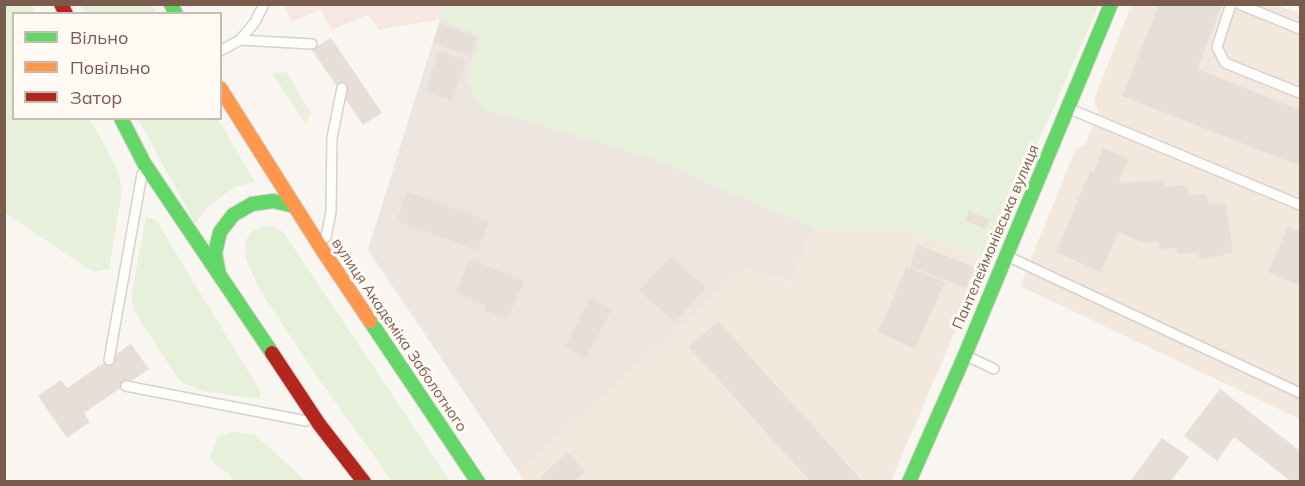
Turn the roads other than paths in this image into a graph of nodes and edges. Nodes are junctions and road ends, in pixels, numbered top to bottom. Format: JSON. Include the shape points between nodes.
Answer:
{"nodes":[{"id":1,"x":264,"y":4,"type":"edge"},
{"id":2,"x":1111,"y":4,"type":"edge"},
{"id":3,"x":1231,"y":4,"type":"edge"},
{"id":4,"x":1239,"y":4,"type":"edge"},
{"id":5,"x":1300,"y":29,"type":"edge"},
{"id":6,"x":240,"y":40,"type":"junction"},
{"id":7,"x":312,"y":44,"type":"dead end"},
{"id":8,"x":222,"y":50,"type":"edge"},
{"id":9,"x":342,"y":88,"type":"dead end"},
{"id":10,"x":222,"y":91,"type":"edge"},
{"id":11,"x":1300,"y":93,"type":"edge"},
{"id":12,"x":1068,"y":108,"type":"junction"},
{"id":13,"x":122,"y":120,"type":"edge"},
{"id":14,"x":144,"y":163,"type":"junction"},
{"id":15,"x":1300,"y":205,"type":"edge"},
{"id":16,"x":294,"y":206,"type":"junction"},
{"id":17,"x":323,"y":251,"type":"junction"},
{"id":18,"x":1006,"y":256,"type":"junction"},
{"id":19,"x":219,"y":274,"type":"junction"},
{"id":20,"x":965,"y":355,"type":"junction"},
{"id":21,"x":109,"y":360,"type":"dead end"},
{"id":22,"x":994,"y":369,"type":"dead end"},
{"id":23,"x":126,"y":386,"type":"dead end"},
{"id":24,"x":1300,"y":393,"type":"edge"},
{"id":25,"x":319,"y":424,"type":"junction"},
{"id":26,"x":364,"y":482,"type":"edge"},
{"id":27,"x":478,"y":482,"type":"edge"},
{"id":28,"x":909,"y":482,"type":"edge"}],
"edges":[{"from":1,"to":6,"type":"lane"},
{"from":2,"to":12,"type":"main road","name":"Пантелеймонівська вулиця"},
{"from":3,"to":11,"type":"lane","via":[[1217,47],[1225,63]]},
{"from":4,"to":5,"type":"lane"},
{"from":6,"to":7,"type":"lane"},
{"from":6,"to":8,"type":"lane"},
{"from":9,"to":17,"type":"lane","via":[[332,138],[331,212]]},
{"from":10,"to":16,"type":"main road","name":"вулиця Академіка Заболотного"},
{"from":12,"to":15,"type":"lane"},
{"from":12,"to":18,"type":"main road","name":"Пантелеймонівська вулиця"},
{"from":13,"to":14,"type":"main road"},
{"from":14,"to":19,"type":"main road"},
{"from":14,"to":21,"type":"lane"},
{"from":16,"to":17,"type":"main road","name":"вулиця Академіка Заболотного"},
{"from":16,"to":19,"type":"main road","via":[[273,201],[252,204],[233,215],[220,232],[215,253]]},
{"from":17,"to":27,"type":"main road","name":"вулиця Академіка Заболотного"},
{"from":18,"to":20,"type":"main road","name":"Пантелеймонівська вулиця"},
{"from":18,"to":24,"type":"lane"},
{"from":19,"to":25,"type":"main road"},
{"from":20,"to":22,"type":"lane"},
{"from":20,"to":28,"type":"main road","name":"Пантелеймонівська вулиця"},
{"from":23,"to":25,"type":"lane"},
{"from":25,"to":26,"type":"main road"}]}
